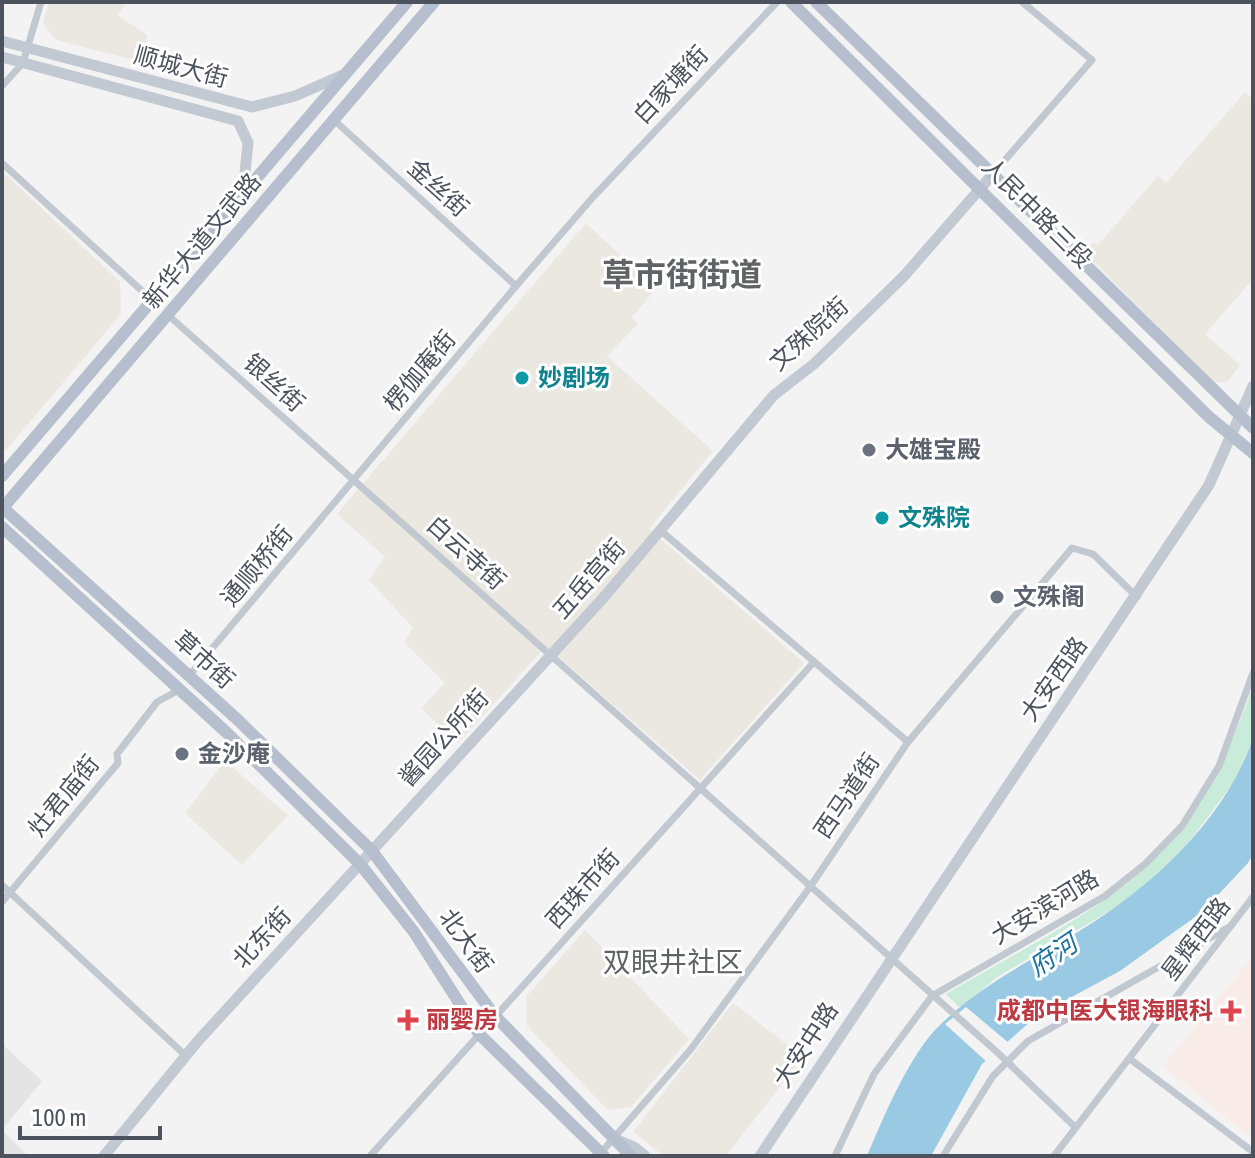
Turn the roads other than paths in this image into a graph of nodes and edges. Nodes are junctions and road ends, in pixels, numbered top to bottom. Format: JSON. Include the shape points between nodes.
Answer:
{"nodes":[{"id":1,"x":41,"y":2,"type":"edge"},
{"id":2,"x":407,"y":2,"type":"edge"},
{"id":3,"x":434,"y":2,"type":"edge"},
{"id":4,"x":777,"y":2,"type":"edge"},
{"id":5,"x":791,"y":2,"type":"edge"},
{"id":6,"x":816,"y":2,"type":"edge"},
{"id":7,"x":1022,"y":2,"type":"edge"},
{"id":8,"x":2,"y":41,"type":"edge"},
{"id":9,"x":26,"y":47,"type":"junction"},
{"id":10,"x":2,"y":57,"type":"edge"},
{"id":11,"x":23,"y":63,"type":"junction"},
{"id":12,"x":345,"y":74,"type":"junction"},
{"id":13,"x":2,"y":86,"type":"edge"},
{"id":14,"x":334,"y":120,"type":"junction"},
{"id":15,"x":2,"y":163,"type":"edge"},
{"id":16,"x":992,"y":175,"type":"junction"},
{"id":17,"x":981,"y":188,"type":"junction"},
{"id":18,"x":243,"y":193,"type":"junction"},
{"id":19,"x":516,"y":286,"type":"junction"},
{"id":20,"x":152,"y":300,"type":"junction"},
{"id":21,"x":168,"y":315,"type":"junction"},
{"id":22,"x":1253,"y":386,"type":"edge"},
{"id":23,"x":1240,"y":418,"type":"junction"},
{"id":24,"x":1253,"y":428,"type":"edge"},
{"id":25,"x":1232,"y":439,"type":"junction"},
{"id":26,"x":1253,"y":453,"type":"edge"},
{"id":27,"x":2,"y":476,"type":"edge"},
{"id":28,"x":355,"y":481,"type":"junction"},
{"id":29,"x":2,"y":508,"type":"edge"},
{"id":30,"x":2,"y":527,"type":"edge"},
{"id":31,"x":660,"y":530,"type":"junction"},
{"id":32,"x":1137,"y":597,"type":"junction"},
{"id":33,"x":550,"y":655,"type":"junction"},
{"id":34,"x":814,"y":662,"type":"junction"},
{"id":35,"x":1253,"y":673,"type":"edge"},
{"id":36,"x":189,"y":676,"type":"junction"},
{"id":37,"x":177,"y":691,"type":"junction"},
{"id":38,"x":908,"y":742,"type":"junction"},
{"id":39,"x":700,"y":789,"type":"junction"},
{"id":40,"x":372,"y":851,"type":"junction"},
{"id":41,"x":360,"y":864,"type":"junction"},
{"id":42,"x":2,"y":885,"type":"edge"},
{"id":43,"x":810,"y":887,"type":"junction"},
{"id":44,"x":10,"y":892,"type":"junction"},
{"id":45,"x":1253,"y":897,"type":"edge"},
{"id":46,"x":2,"y":902,"type":"edge"},
{"id":47,"x":1231,"y":926,"type":"junction"},
{"id":48,"x":890,"y":958,"type":"junction"},
{"id":49,"x":932,"y":996,"type":"junction"},
{"id":50,"x":495,"y":1016,"type":"junction"},
{"id":51,"x":479,"y":1034,"type":"junction"},
{"id":52,"x":186,"y":1056,"type":"junction"},
{"id":53,"x":1130,"y":1059,"type":"junction"},
{"id":54,"x":1005,"y":1060,"type":"junction"},
{"id":55,"x":1074,"y":1126,"type":"junction"},
{"id":56,"x":614,"y":1139,"type":"junction"},
{"id":57,"x":1253,"y":1152,"type":"edge"},
{"id":58,"x":602,"y":1155,"type":"edge"},
{"id":59,"x":104,"y":1156,"type":"edge"},
{"id":60,"x":370,"y":1156,"type":"edge"},
{"id":61,"x":631,"y":1156,"type":"edge"},
{"id":62,"x":645,"y":1156,"type":"edge"},
{"id":63,"x":760,"y":1156,"type":"edge"},
{"id":64,"x":835,"y":1156,"type":"edge"},
{"id":65,"x":943,"y":1156,"type":"edge"},
{"id":66,"x":1054,"y":1156,"type":"edge"}],
"edges":[{"from":1,"to":9,"type":"street"},
{"from":2,"to":12,"type":"main road","name":"新华大道文武路"},
{"from":3,"to":14,"type":"main road","name":"新华大道文武路"},
{"from":4,"to":19,"type":"street","name":"白家塘街"},
{"from":5,"to":17,"type":"main road","name":"人民中路三段"},
{"from":6,"to":16,"type":"main road","name":"人民中路三段"},
{"from":7,"to":16,"type":"street","via":[[1092,60]]},
{"from":8,"to":9,"type":"street","name":"顺城大街"},
{"from":9,"to":11,"type":"street"},
{"from":9,"to":12,"type":"street","name":"顺城大街","via":[[252,107],[295,96]]},
{"from":10,"to":11,"type":"street","name":"顺城大街"},
{"from":11,"to":13,"type":"street"},
{"from":11,"to":18,"type":"street","name":"顺城大街","via":[[238,121],[248,143]]},
{"from":12,"to":18,"type":"main road","name":"新华大道文武路"},
{"from":14,"to":19,"type":"street","name":"金丝街"},
{"from":14,"to":21,"type":"main road","name":"新华大道文武路"},
{"from":15,"to":20,"type":"street"},
{"from":16,"to":17,"type":"street","name":"文殊院街"},
{"from":16,"to":23,"type":"main road","name":"人民中路三段"},
{"from":17,"to":25,"type":"main road","name":"人民中路三段"},
{"from":17,"to":31,"type":"street","name":"文殊院街","via":[[904,276],[814,364],[774,395]]},
{"from":18,"to":20,"type":"main road","name":"新华大道文武路"},
{"from":19,"to":28,"type":"street","name":"楞伽庵街"},
{"from":20,"to":27,"type":"main road","name":"新华大道文武路"},
{"from":21,"to":28,"type":"street","name":"银丝街"},
{"from":21,"to":29,"type":"main road","name":"新华大道文武路"},
{"from":22,"to":23,"type":"street","name":"大安西路"},
{"from":23,"to":24,"type":"main road","name":"人民中路三段"},
{"from":23,"to":25,"type":"street","name":"大安西路"},
{"from":25,"to":26,"type":"main road","name":"人民中路三段"},
{"from":25,"to":32,"type":"street","name":"大安西路"},
{"from":28,"to":33,"type":"street","name":"白云寺街"},
{"from":28,"to":36,"type":"street","name":"通顺桥街"},
{"from":29,"to":36,"type":"main road","name":"草市街"},
{"from":30,"to":37,"type":"main road","name":"草市街"},
{"from":31,"to":33,"type":"street","name":"五岳宫街"},
{"from":31,"to":34,"type":"street"},
{"from":32,"to":38,"type":"street","name":"西马道街","via":[[1093,554],[1072,548]]},
{"from":32,"to":48,"type":"street","name":"大安西路"},
{"from":33,"to":39,"type":"street","name":"白云寺街"},
{"from":33,"to":40,"type":"street","name":"酱园公所街"},
{"from":34,"to":38,"type":"street"},
{"from":34,"to":39,"type":"street","name":"西珠市街"},
{"from":35,"to":49,"type":"street","name":"大安滨河路","via":[[1219,766],[1182,826],[1145,864],[1105,896]]},
{"from":36,"to":40,"type":"main road","name":"草市街"},
{"from":37,"to":41,"type":"main road","name":"草市街"},
{"from":37,"to":44,"type":"street","name":"灶君庙街","via":[[157,702],[117,754],[118,763]]},
{"from":38,"to":43,"type":"street","name":"西马道街"},
{"from":39,"to":43,"type":"street","name":"白云寺街"},
{"from":39,"to":50,"type":"street","name":"西珠市街"},
{"from":40,"to":41,"type":"street","name":"北东街"},
{"from":40,"to":50,"type":"main road","name":"北大街"},
{"from":41,"to":51,"type":"main road","name":"北大街","via":[[414,932]]},
{"from":41,"to":52,"type":"street","name":"北东街"},
{"from":42,"to":44,"type":"street"},
{"from":43,"to":48,"type":"street","name":"白云寺街"},
{"from":43,"to":56,"type":"street","name":"西马道街","via":[[691,1049]]},
{"from":44,"to":46,"type":"street","name":"灶君庙街"},
{"from":44,"to":52,"type":"street"},
{"from":45,"to":47,"type":"street","name":"星辉西路"},
{"from":47,"to":53,"type":"street","name":"星辉西路"},
{"from":47,"to":54,"type":"street","via":[[1028,1041]]},
{"from":48,"to":49,"type":"street","name":"白云寺街"},
{"from":48,"to":63,"type":"street","name":"大安中路"},
{"from":49,"to":54,"type":"street","name":"白云寺街"},
{"from":49,"to":64,"type":"street","name":"大安滨河路","via":[[874,1074]]},
{"from":50,"to":51,"type":"street","name":"西珠市街"},
{"from":50,"to":56,"type":"main road","name":"北大街"},
{"from":51,"to":58,"type":"main road","name":"北大街"},
{"from":51,"to":60,"type":"street","name":"西珠市街"},
{"from":52,"to":59,"type":"street","name":"北东街"},
{"from":53,"to":55,"type":"street","name":"星辉西路"},
{"from":53,"to":57,"type":"street"},
{"from":54,"to":55,"type":"street","name":"白云寺街"},
{"from":54,"to":65,"type":"street"},
{"from":55,"to":66,"type":"street","name":"星辉西路"},
{"from":56,"to":58,"type":"street","name":"西马道街"},
{"from":56,"to":61,"type":"main road","name":"北大街"},
{"from":56,"to":62,"type":"street"}]}
